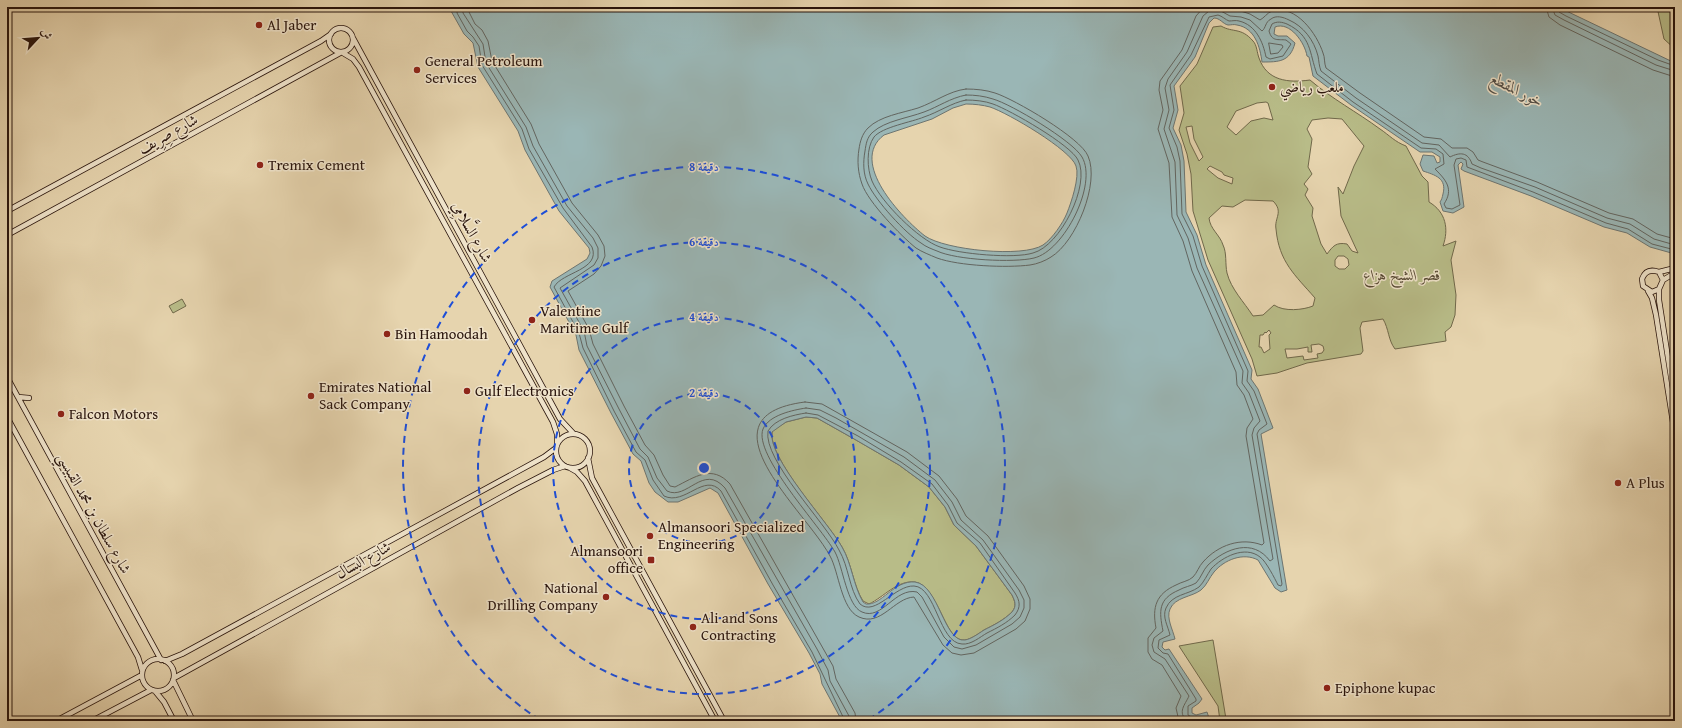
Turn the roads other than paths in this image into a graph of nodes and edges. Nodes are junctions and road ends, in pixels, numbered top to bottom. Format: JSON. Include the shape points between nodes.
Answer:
{"nodes":[{"id":1,"x":331,"y":34,"type":"junction"},
{"id":2,"x":353,"y":38,"type":"junction"},
{"id":3,"x":342,"y":53,"type":"junction"},
{"id":4,"x":374,"y":66,"type":"dead end"},
{"id":5,"x":368,"y":67,"type":"junction"},
{"id":6,"x":7,"y":211,"type":"edge"},
{"id":7,"x":7,"y":235,"type":"edge"},
{"id":8,"x":1675,"y":268,"type":"edge"},
{"id":9,"x":1659,"y":272,"type":"junction"},
{"id":10,"x":1675,"y":273,"type":"edge"},
{"id":11,"x":1663,"y":280,"type":"junction"},
{"id":12,"x":1659,"y":290,"type":"junction"},
{"id":13,"x":1648,"y":291,"type":"junction"},
{"id":14,"x":7,"y":377,"type":"edge"},
{"id":15,"x":18,"y":397,"type":"junction"},
{"id":16,"x":29,"y":398,"type":"dead end"},
{"id":17,"x":557,"y":402,"type":"dead end"},
{"id":18,"x":1675,"y":403,"type":"edge"},
{"id":19,"x":554,"y":409,"type":"junction"},
{"id":20,"x":7,"y":417,"type":"edge"},
{"id":21,"x":573,"y":433,"type":"junction"},
{"id":22,"x":1675,"y":435,"type":"edge"},
{"id":23,"x":556,"y":446,"type":"junction"},
{"id":24,"x":588,"y":458,"type":"junction"},
{"id":25,"x":568,"y":467,"type":"junction"},
{"id":26,"x":163,"y":660,"type":"junction"},
{"id":27,"x":142,"y":673,"type":"junction"},
{"id":28,"x":173,"y":679,"type":"junction"},
{"id":29,"x":153,"y":691,"type":"junction"},
{"id":30,"x":56,"y":721,"type":"edge"},
{"id":31,"x":92,"y":721,"type":"edge"},
{"id":32,"x":174,"y":721,"type":"edge"},
{"id":33,"x":193,"y":721,"type":"edge"},
{"id":34,"x":715,"y":721,"type":"edge"},
{"id":35,"x":724,"y":721,"type":"edge"}],
"edges":[{"from":1,"to":2,"type":"street","via":[[338,28],[345,28],[351,32]]},
{"from":1,"to":3,"type":"street","via":[[329,44],[333,50]]},
{"from":1,"to":6,"type":"street","name":"شارع صِرِيف"},
{"from":2,"to":3,"type":"street","via":[[352,46]]},
{"from":2,"to":5,"type":"street","name":"شارع السَّلامِي"},
{"from":3,"to":7,"type":"street","name":"شارع صِرِيف"},
{"from":3,"to":23,"type":"street","name":"شارع السَّلامِي","via":[[357,64],[553,422]]},
{"from":4,"to":5,"type":"street"},
{"from":5,"to":19,"type":"street","name":"شارع السَّلامِي"},
{"from":8,"to":9,"type":"street"},
{"from":9,"to":11,"type":"street"},
{"from":9,"to":13,"type":"street","via":[[1651,270],[1644,275],[1642,283]]},
{"from":10,"to":11,"type":"street"},
{"from":11,"to":12,"type":"street"},
{"from":12,"to":13,"type":"street"},
{"from":12,"to":18,"type":"street","via":[[1660,313]]},
{"from":13,"to":22,"type":"street","via":[[1656,315]]},
{"from":14,"to":15,"type":"street","name":"شارع سلطان بن محمد القبيسي"},
{"from":15,"to":16,"type":"street"},
{"from":15,"to":26,"type":"street","name":"شارع سلطان بن محمد القبيسي"},
{"from":17,"to":19,"type":"street"},
{"from":19,"to":21,"type":"street","name":"شارع السَّلامِي"},
{"from":20,"to":27,"type":"street","name":"شارع سلطان بن محمد القبيسي","via":[[138,657]]},
{"from":21,"to":23,"type":"street","via":[[564,436]]},
{"from":21,"to":24,"type":"street","via":[[588,442]]},
{"from":23,"to":25,"type":"street","via":[[557,457]]},
{"from":23,"to":26,"type":"street","name":"شارع البسال","via":[[544,457],[182,654]]},
{"from":24,"to":25,"type":"street","via":[[581,466]]},
{"from":24,"to":35,"type":"street","via":[[590,474],[600,488]]},
{"from":25,"to":28,"type":"street","name":"شارع البسال","via":[[553,470],[518,488]]},
{"from":25,"to":34,"type":"street","via":[[584,481]]},
{"from":26,"to":27,"type":"street","via":[[150,661]]},
{"from":26,"to":28,"type":"street","via":[[172,667]]},
{"from":27,"to":29,"type":"street","via":[[144,685]]},
{"from":27,"to":30,"type":"street"},
{"from":28,"to":29,"type":"street","via":[[166,689]]},
{"from":28,"to":33,"type":"street"},
{"from":29,"to":31,"type":"street"},
{"from":29,"to":32,"type":"street","via":[[164,702]]}]}
